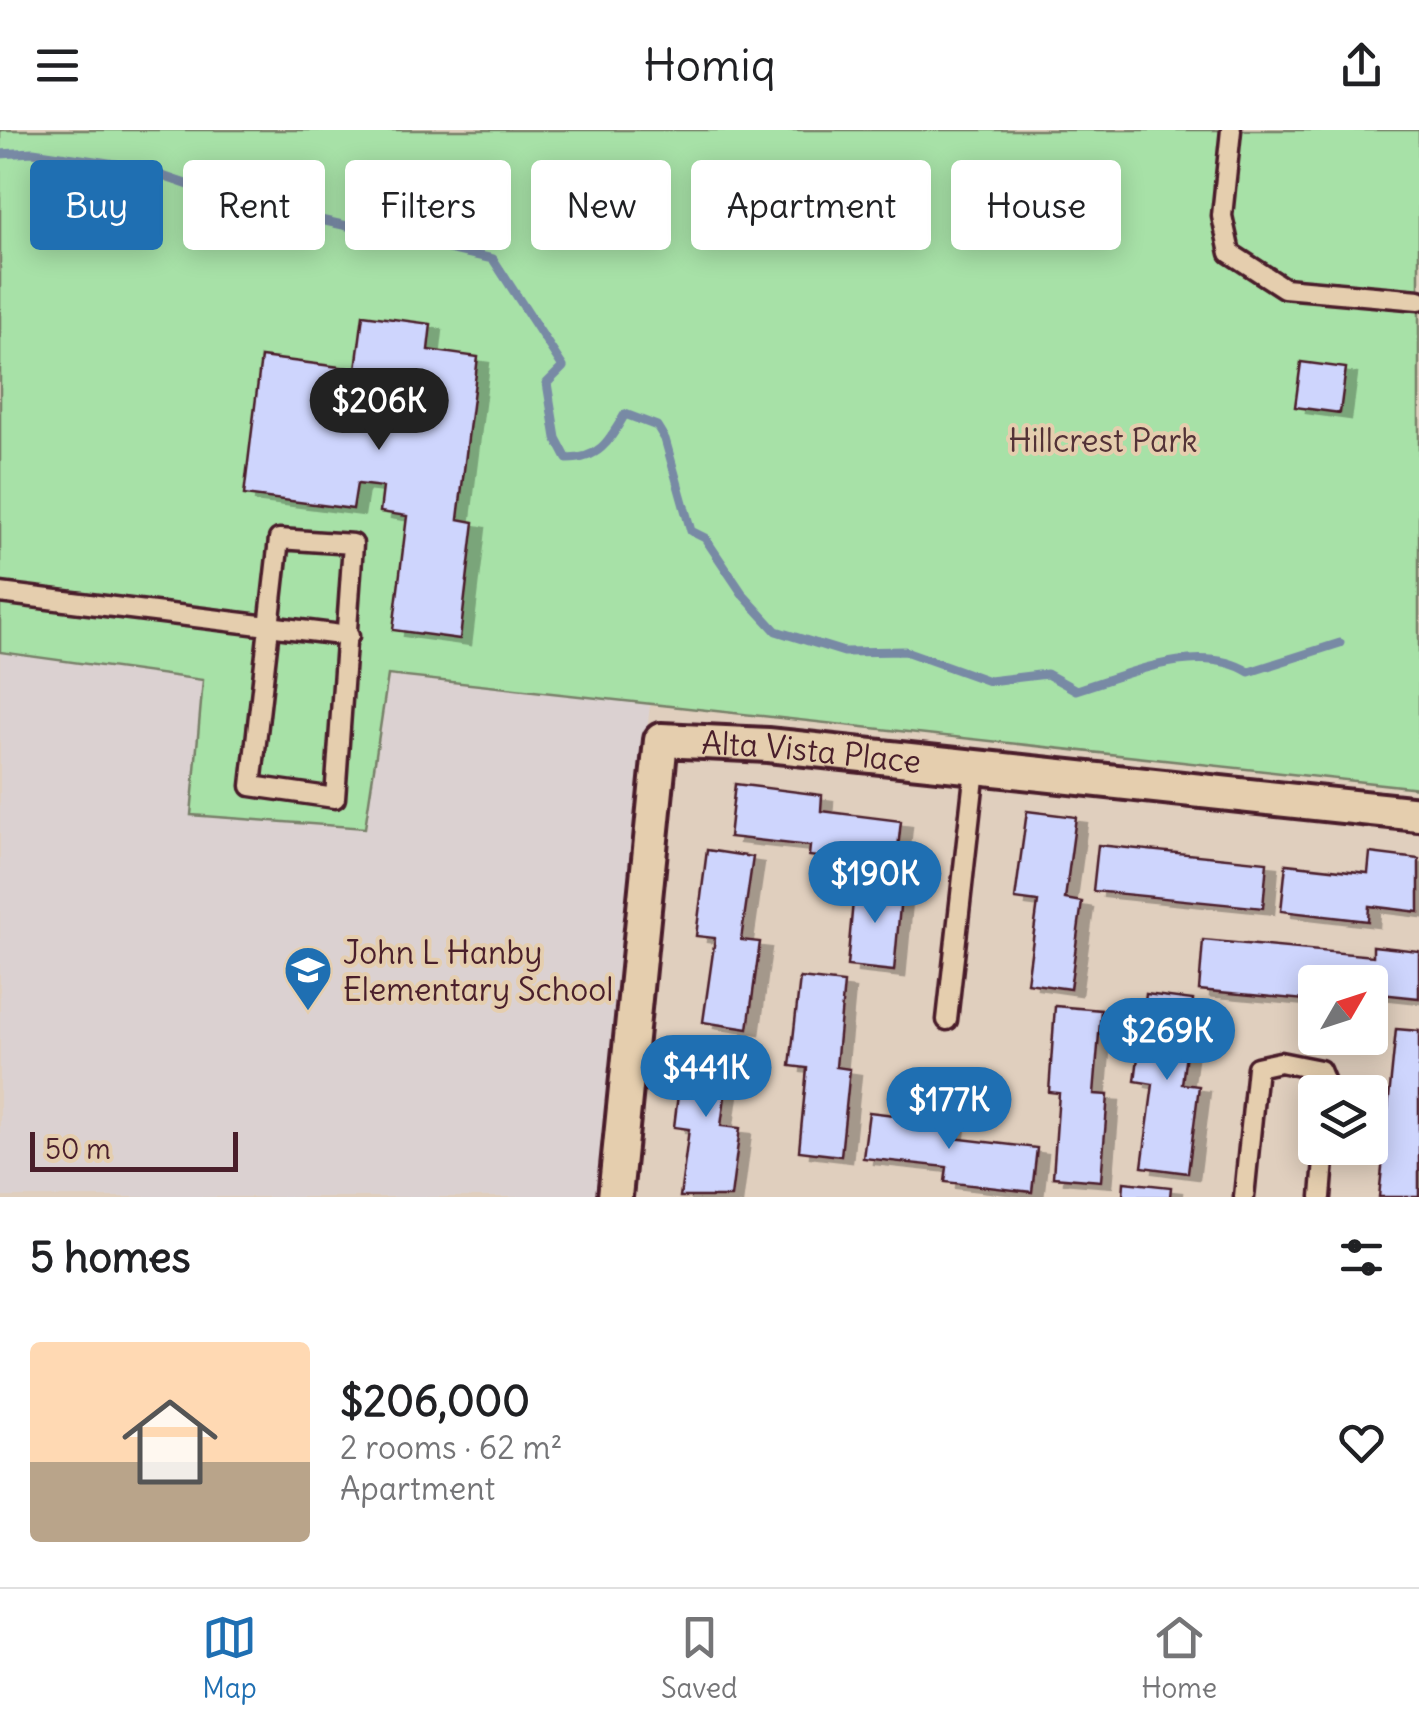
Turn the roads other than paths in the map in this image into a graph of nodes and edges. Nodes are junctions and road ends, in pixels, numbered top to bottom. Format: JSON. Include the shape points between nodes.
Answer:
{"nodes":[{"id":1,"x":1231,"y":130,"type":"edge"},
{"id":2,"x":1419,"y":300,"type":"edge"},
{"id":3,"x":0,"y":593,"type":"edge"},
{"id":4,"x":266,"y":626,"type":"junction"},
{"id":5,"x":349,"y":636,"type":"junction"},
{"id":6,"x":976,"y":769,"type":"junction"},
{"id":7,"x":1419,"y":814,"type":"edge"},
{"id":8,"x":947,"y":1020,"type":"dead end"},
{"id":9,"x":1322,"y":1075,"type":"edge"},
{"id":10,"x":1324,"y":1165,"type":"edge"},
{"id":11,"x":615,"y":1197,"type":"edge"},
{"id":12,"x":1244,"y":1197,"type":"edge"},
{"id":13,"x":1321,"y":1197,"type":"edge"}],
"edges":[{"from":1,"to":2,"type":"lane","via":[[1222,216],[1230,253],[1284,288]]},
{"from":3,"to":4,"type":"lane"},
{"from":4,"to":5,"type":"lane"},
{"from":4,"to":5,"type":"lane","via":[[278,539],[353,544]]},
{"from":4,"to":5,"type":"lane","via":[[251,786],[334,798]]},
{"from":6,"to":7,"type":"street","name":"Alta Vista Place"},
{"from":6,"to":8,"type":"lane"},
{"from":6,"to":11,"type":"street","name":"Alta Vista Place","via":[[661,740]]},
{"from":9,"to":12,"type":"lane","via":[[1280,1062],[1257,1067]]},
{"from":10,"to":13,"type":"lane"}]}
